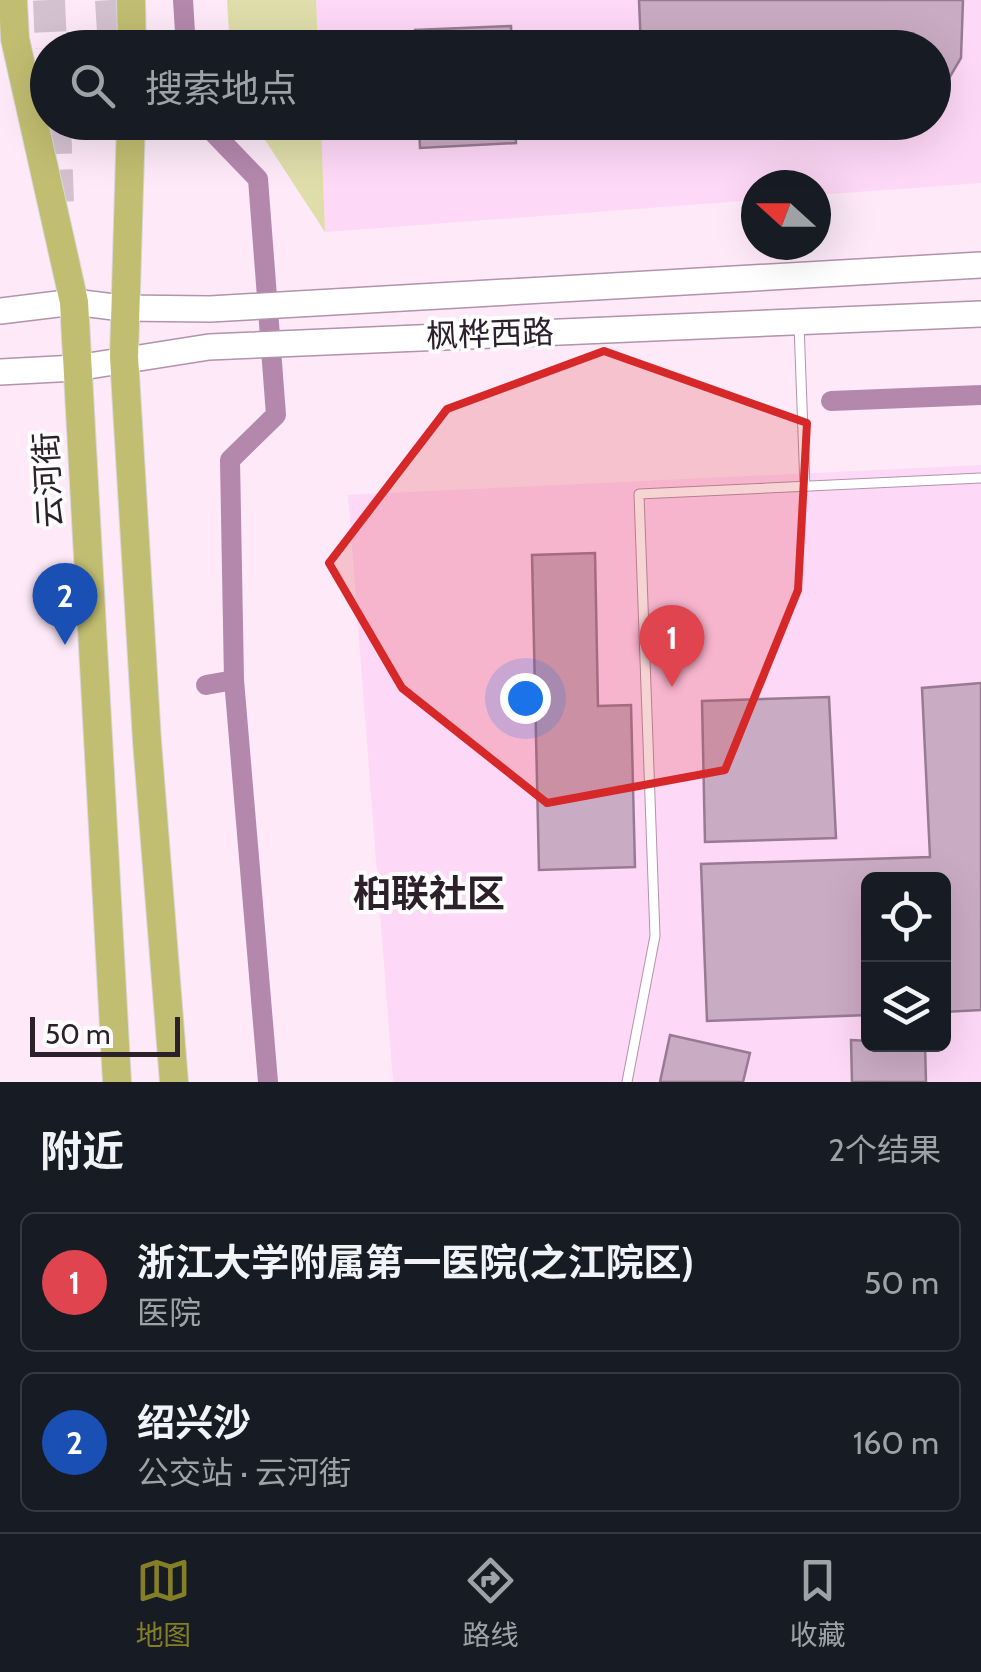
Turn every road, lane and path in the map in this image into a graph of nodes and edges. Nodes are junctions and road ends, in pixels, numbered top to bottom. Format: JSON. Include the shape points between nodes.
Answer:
{"nodes":[{"id":1,"x":13,"y":0,"type":"edge"},
{"id":2,"x":131,"y":0,"type":"edge"},
{"id":3,"x":132,"y":30,"type":"edge"},
{"id":4,"x":30,"y":102,"type":"edge"},
{"id":5,"x":38,"y":140,"type":"edge"},
{"id":6,"x":130,"y":140,"type":"edge"},
{"id":7,"x":981,"y":246,"type":"edge"},
{"id":8,"x":972,"y":265,"type":"edge"},
{"id":9,"x":74,"y":302,"type":"junction"},
{"id":10,"x":122,"y":308,"type":"junction"},
{"id":11,"x":0,"y":312,"type":"edge"},
{"id":12,"x":981,"y":314,"type":"edge"},
{"id":13,"x":798,"y":322,"type":"junction"},
{"id":14,"x":124,"y":358,"type":"junction"},
{"id":15,"x":76,"y":368,"type":"junction"},
{"id":16,"x":0,"y":372,"type":"edge"},
{"id":17,"x":981,"y":478,"type":"edge"},
{"id":18,"x":805,"y":486,"type":"junction"},
{"id":19,"x":116,"y":1082,"type":"edge"},
{"id":20,"x":174,"y":1082,"type":"edge"},
{"id":21,"x":627,"y":1082,"type":"edge"}],
"edges":[{"from":1,"to":4,"type":"main road","name":"云河街"},
{"from":2,"to":3,"type":"main road"},
{"from":5,"to":9,"type":"main road","name":"云河街"},
{"from":6,"to":10,"type":"main road"},
{"from":7,"to":8,"type":"main road"},
{"from":8,"to":10,"type":"main road","name":"枫桦西路","via":[[210,309]]},
{"from":9,"to":10,"type":"main road","name":"枫桦西路"},
{"from":9,"to":11,"type":"main road","name":"枫桦西路"},
{"from":9,"to":15,"type":"main road","name":"云河街"},
{"from":10,"to":14,"type":"main road"},
{"from":12,"to":13,"type":"main road","name":"枫桦西路"},
{"from":13,"to":14,"type":"main road","name":"枫桦西路","via":[[334,340]]},
{"from":13,"to":18,"type":"lane"},
{"from":14,"to":15,"type":"main road","name":"枫桦西路"},
{"from":14,"to":20,"type":"main road"},
{"from":15,"to":16,"type":"main road","name":"枫桦西路"},
{"from":15,"to":19,"type":"main road","name":"云河街"},
{"from":17,"to":18,"type":"lane"},
{"from":18,"to":21,"type":"lane","via":[[639,494],[655,936]]}]}
